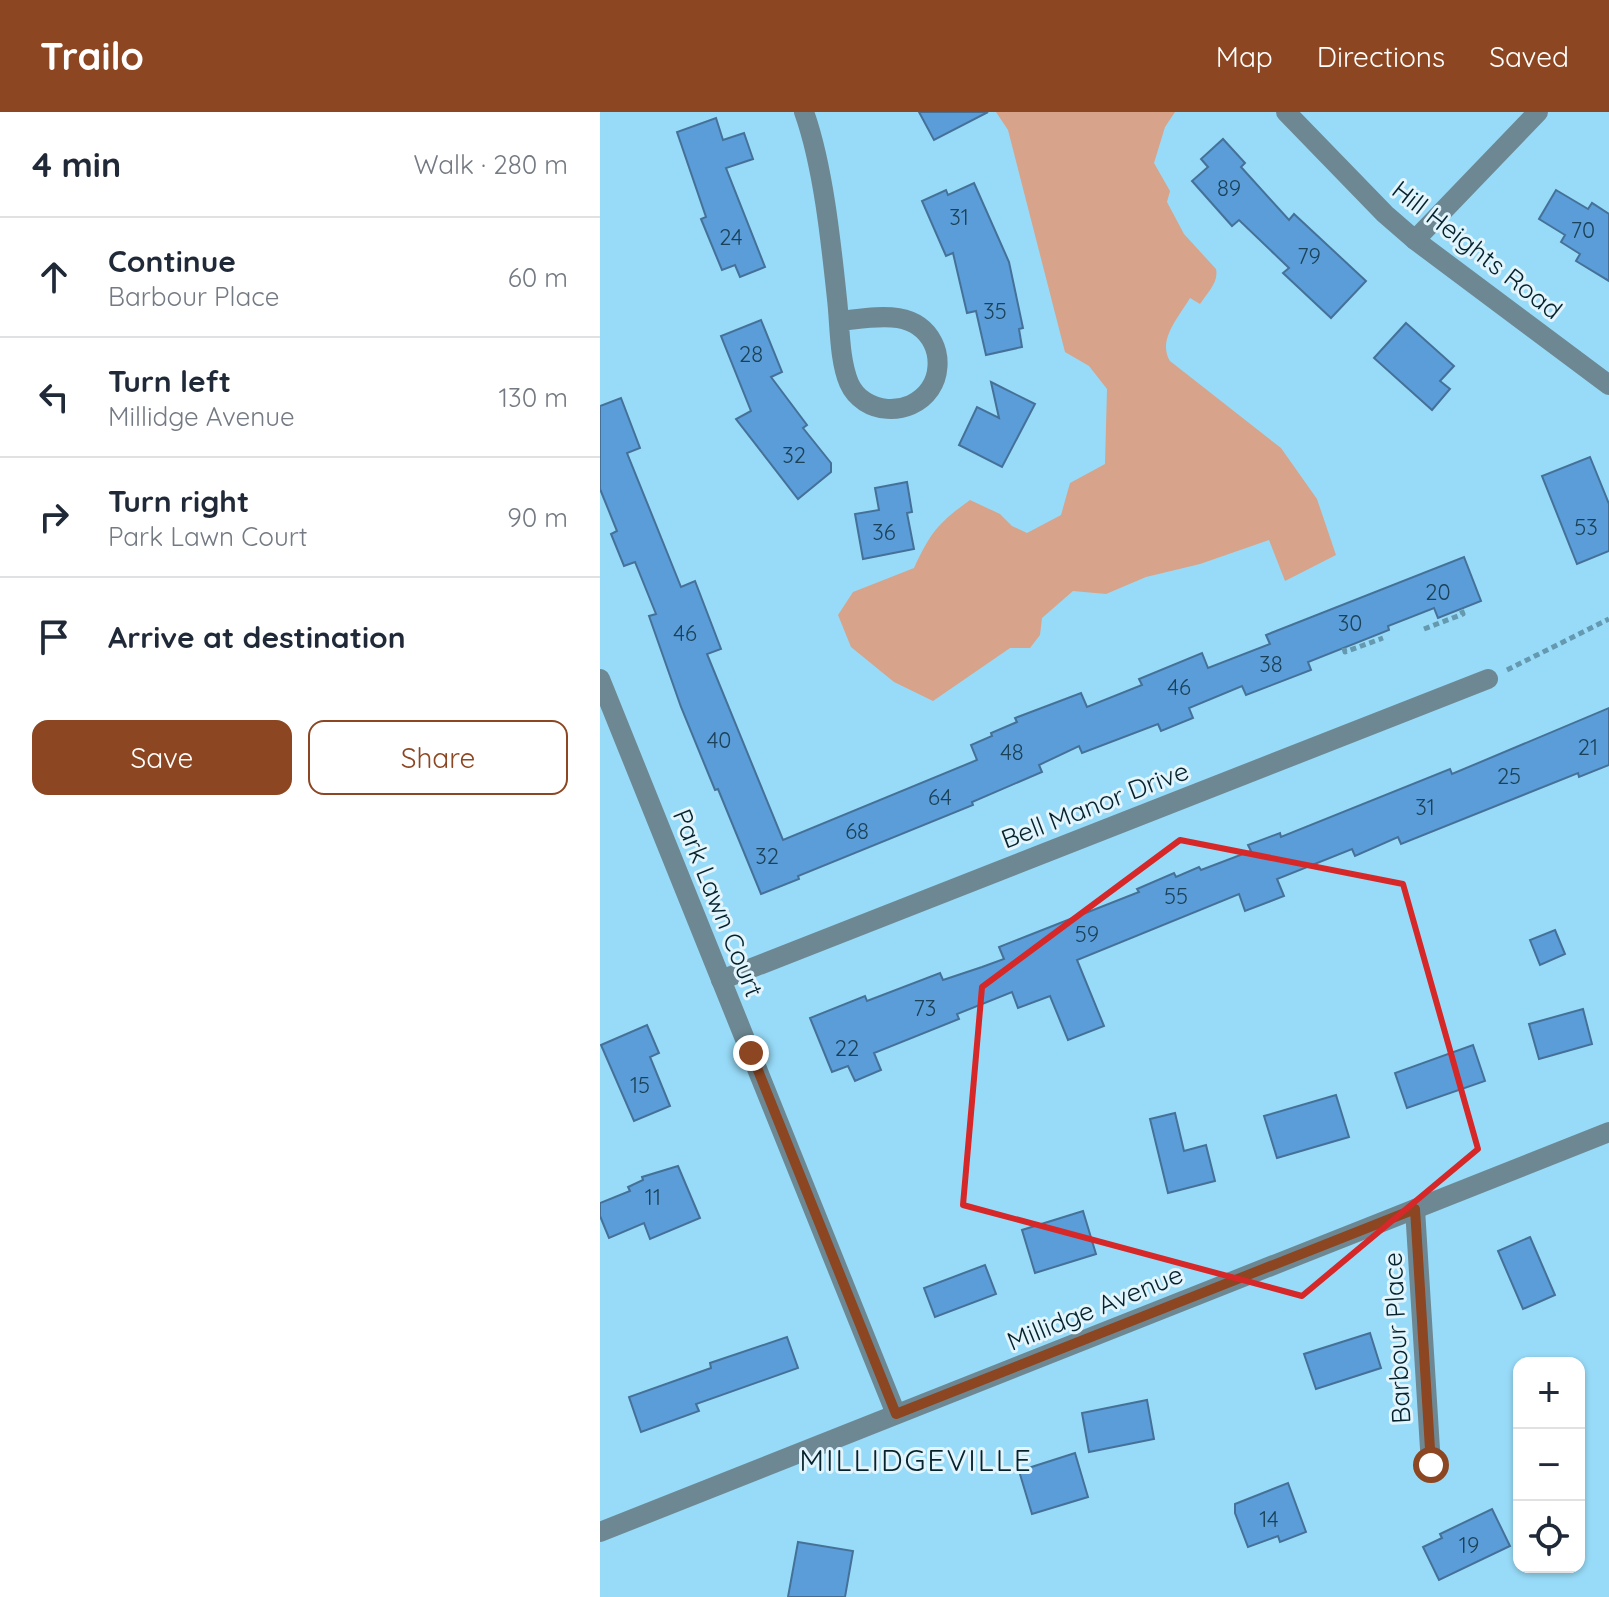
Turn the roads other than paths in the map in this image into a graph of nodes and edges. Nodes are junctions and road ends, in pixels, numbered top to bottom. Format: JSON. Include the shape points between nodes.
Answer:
{"nodes":[{"id":1,"x":804,"y":112,"type":"edge"},
{"id":2,"x":1286,"y":112,"type":"edge"},
{"id":3,"x":1538,"y":112,"type":"edge"},
{"id":4,"x":1415,"y":240,"type":"junction"},
{"id":5,"x":839,"y":321,"type":"junction"},
{"id":6,"x":1609,"y":385,"type":"edge"},
{"id":7,"x":600,"y":679,"type":"edge"},
{"id":8,"x":1488,"y":679,"type":"road end"},
{"id":9,"x":721,"y":980,"type":"junction"},
{"id":10,"x":1609,"y":1132,"type":"edge"},
{"id":11,"x":1415,"y":1209,"type":"junction"},
{"id":12,"x":896,"y":1414,"type":"junction"},
{"id":13,"x":1431,"y":1465,"type":"dead end"},
{"id":14,"x":600,"y":1532,"type":"edge"}],
"edges":[{"from":1,"to":5,"type":"street"},
{"from":2,"to":4,"type":"street","name":"Hill Heights Road"},
{"from":3,"to":4,"type":"street"},
{"from":4,"to":6,"type":"street","name":"Hill Heights Road"},
{"from":5,"to":5,"type":"street","via":[[900,317],[914,322],[926,332],[938,360],[929,390],[905,408],[890,410],[861,400],[845,374]]},
{"from":7,"to":9,"type":"street","name":"Park Lawn Court"},
{"from":8,"to":9,"type":"street","name":"Bell Manor Drive"},
{"from":9,"to":12,"type":"street","name":"Park Lawn Court"},
{"from":10,"to":11,"type":"street","name":"Millidge Avenue"},
{"from":11,"to":12,"type":"street","name":"Millidge Avenue"},
{"from":11,"to":13,"type":"street","name":"Barbour Place"},
{"from":12,"to":14,"type":"street","name":"Millidge Avenue"}]}
